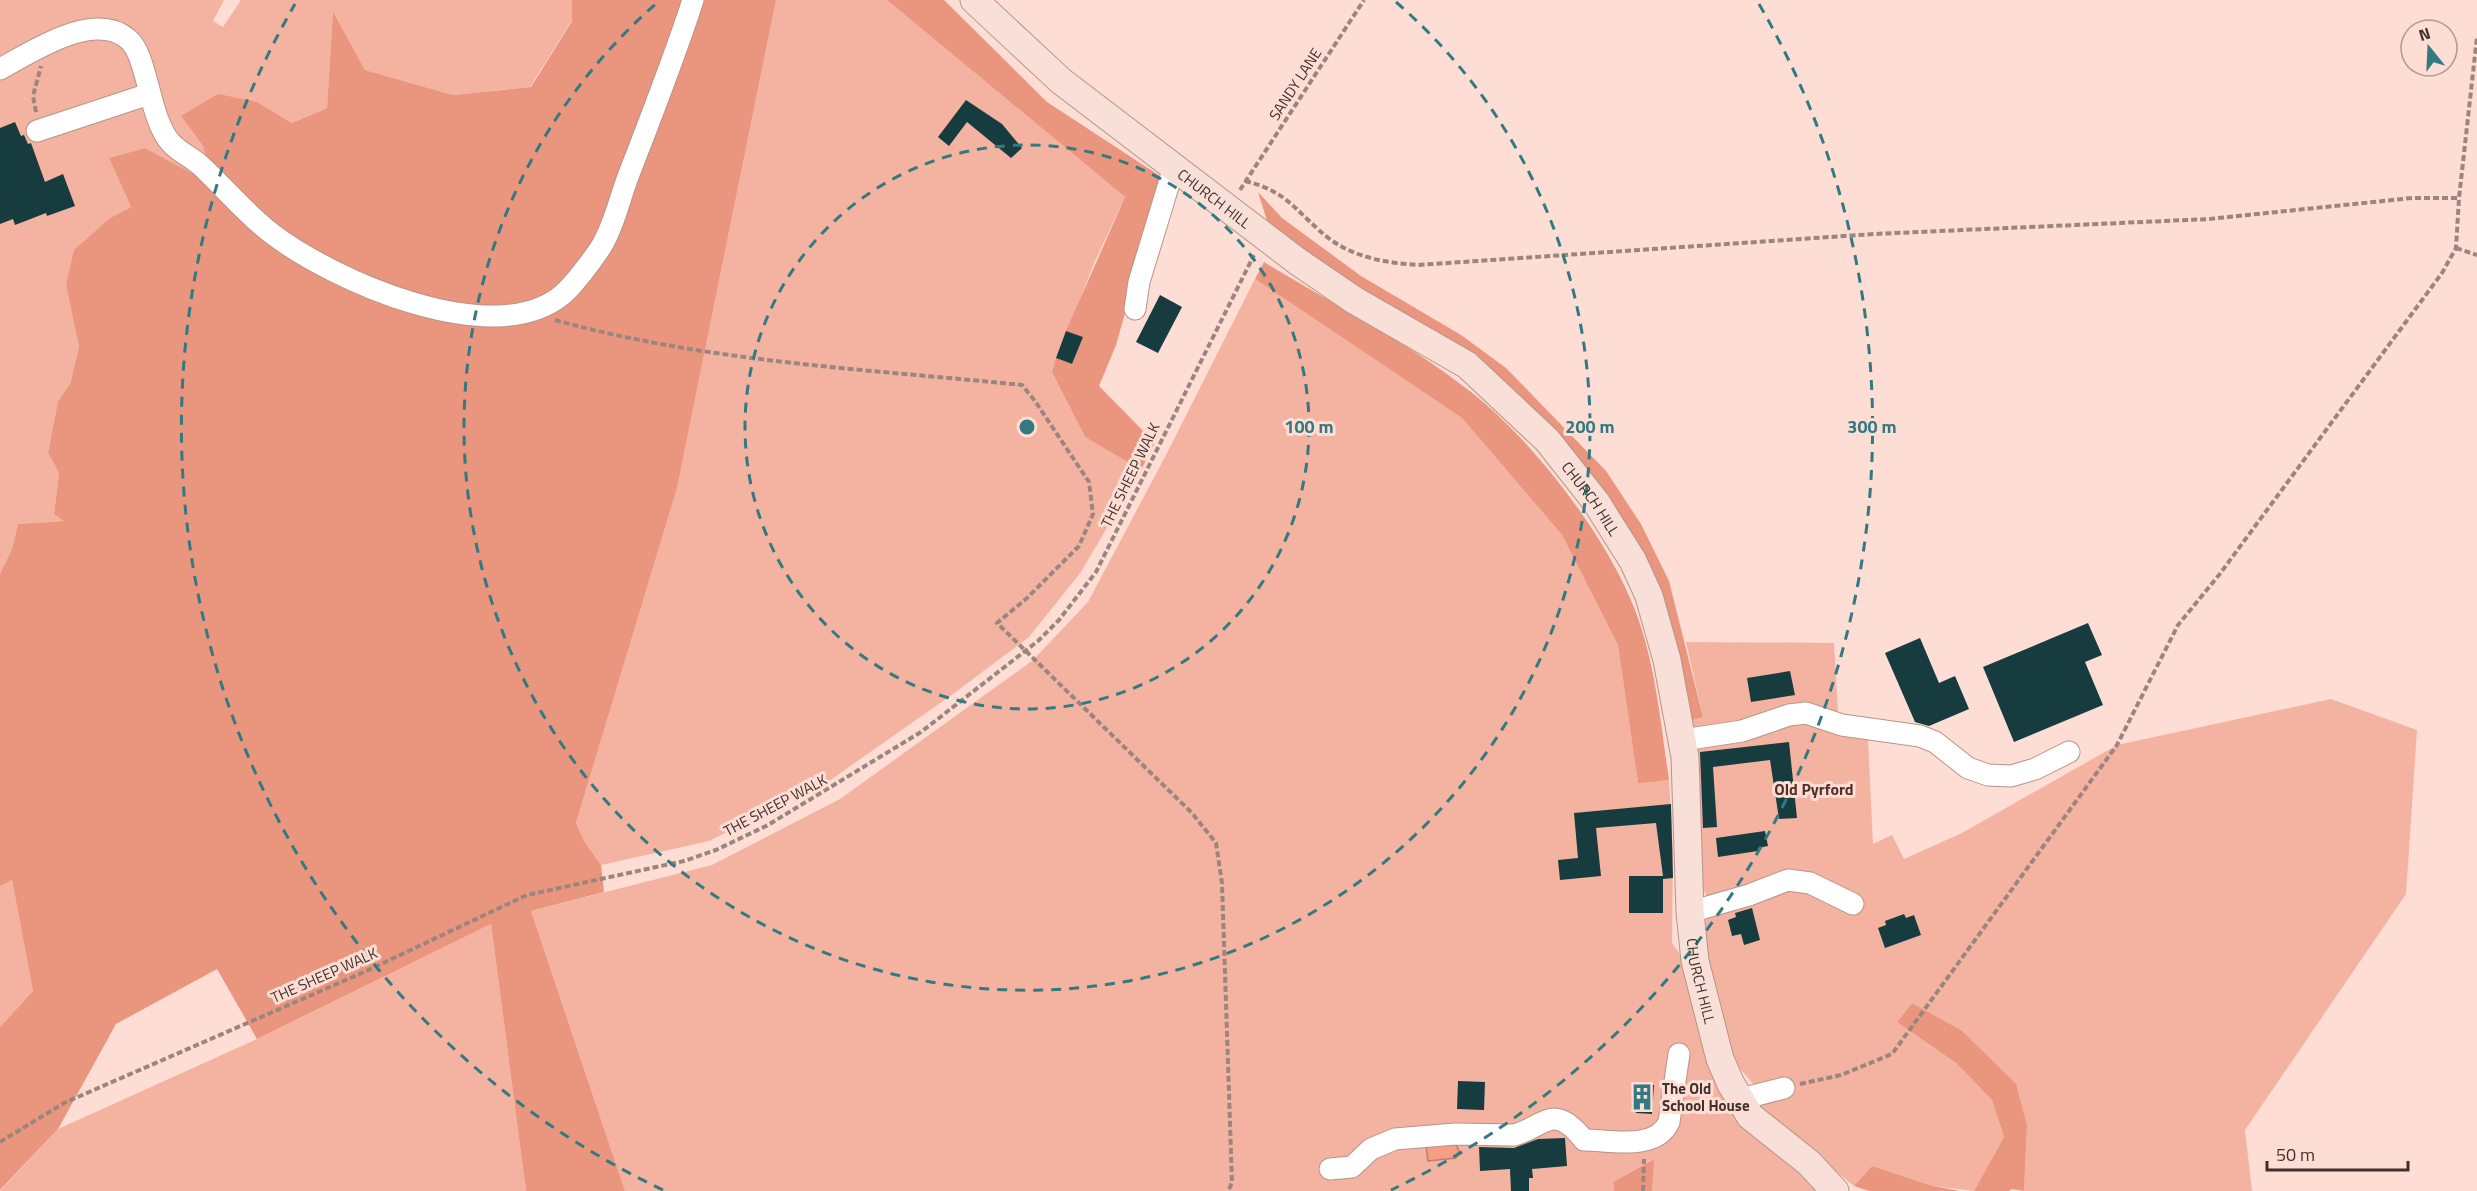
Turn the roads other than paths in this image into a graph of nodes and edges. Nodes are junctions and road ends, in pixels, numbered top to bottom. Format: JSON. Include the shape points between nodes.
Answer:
{"nodes":[{"id":1,"x":693,"y":0,"type":"edge"},
{"id":2,"x":974,"y":0,"type":"edge"},
{"id":3,"x":0,"y":69,"type":"edge"},
{"id":4,"x":149,"y":94,"type":"junction"},
{"id":5,"x":40,"y":130,"type":"road end"},
{"id":6,"x":1174,"y":167,"type":"junction"},
{"id":7,"x":1136,"y":309,"type":"dead end"},
{"id":8,"x":1683,"y":740,"type":"junction"},
{"id":9,"x":2069,"y":752,"type":"dead end"},
{"id":10,"x":1853,"y":904,"type":"dead end"},
{"id":11,"x":1690,"y":912,"type":"junction"},
{"id":12,"x":1679,"y":1054,"type":"dead end"},
{"id":13,"x":1784,"y":1088,"type":"road end"},
{"id":14,"x":1741,"y":1098,"type":"junction"},
{"id":15,"x":1330,"y":1169,"type":"dead end"},
{"id":16,"x":1835,"y":1191,"type":"edge"}],
"edges":[{"from":1,"to":4,"type":"lane","via":[[602,246],[562,295],[528,312],[476,317],[405,300],[345,279],[271,233],[170,142]]},
{"from":2,"to":6,"type":"main road","name":"CHURCH HILL","via":[[1061,81]]},
{"from":3,"to":4,"type":"lane","via":[[35,48],[102,28],[128,39],[137,51]]},
{"from":4,"to":5,"type":"lane"},
{"from":6,"to":7,"type":"lane","via":[[1138,282]]},
{"from":6,"to":8,"type":"main road","name":"CHURCH HILL","via":[[1354,300],[1467,365],[1547,440],[1618,534],[1649,596]]},
{"from":8,"to":9,"type":"lane","via":[[1742,731],[1806,713],[1842,725],[1920,736],[1935,742],[1968,768],[1988,775],[2011,776],[2036,769]]},
{"from":8,"to":11,"type":"main road","name":"CHURCH HILL"},
{"from":10,"to":11,"type":"lane","via":[[1810,883],[1788,880],[1749,896]]},
{"from":11,"to":14,"type":"main road","name":"CHURCH HILL","via":[[1704,1001],[1720,1059]]},
{"from":12,"to":15,"type":"lane","via":[[1669,1122],[1659,1136],[1645,1141],[1584,1140],[1563,1122],[1552,1119],[1514,1135],[1395,1139],[1371,1149],[1352,1167]]},
{"from":13,"to":14,"type":"lane"},
{"from":14,"to":16,"type":"main road","name":"CHURCH HILL","via":[[1750,1116],[1809,1163]]}]}
